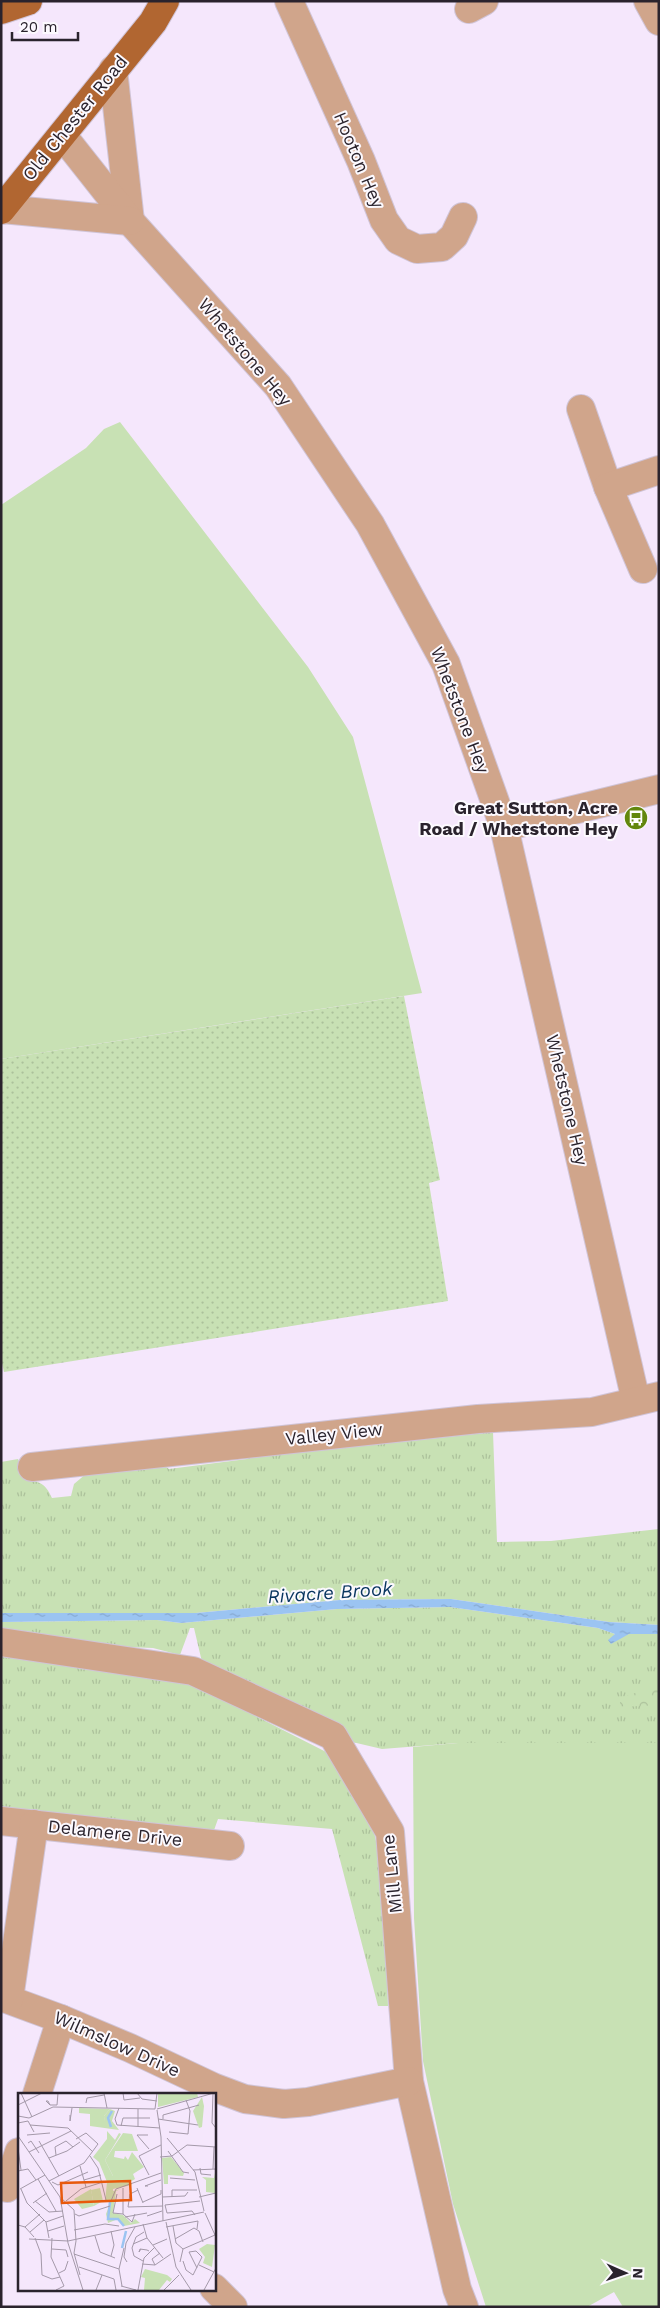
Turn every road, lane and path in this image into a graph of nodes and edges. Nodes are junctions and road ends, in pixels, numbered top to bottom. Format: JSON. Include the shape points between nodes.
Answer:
{"nodes":[{"id":1,"x":28,"y":1,"type":"edge"},
{"id":2,"x":165,"y":1,"type":"edge"},
{"id":3,"x":289,"y":1,"type":"edge"},
{"id":4,"x":648,"y":1,"type":"edge"},
{"id":5,"x":1,"y":10,"type":"edge"},
{"id":6,"x":659,"y":20,"type":"edge"},
{"id":7,"x":113,"y":70,"type":"junction"},
{"id":8,"x":62,"y":135,"type":"junction"},
{"id":9,"x":2,"y":210,"type":"edge"},
{"id":10,"x":463,"y":217,"type":"dead end"},
{"id":11,"x":130,"y":221,"type":"junction"},
{"id":12,"x":581,"y":409,"type":"dead end"},
{"id":13,"x":659,"y":470,"type":"edge"},
{"id":14,"x":608,"y":487,"type":"junction"},
{"id":15,"x":643,"y":569,"type":"dead end"},
{"id":16,"x":659,"y":789,"type":"edge"},
{"id":17,"x":504,"y":827,"type":"junction"},
{"id":18,"x":648,"y":1399,"type":"edge"},
{"id":19,"x":32,"y":1467,"type":"dead end"},
{"id":20,"x":1,"y":1642,"type":"edge"},
{"id":21,"x":1,"y":1821,"type":"edge"},
{"id":22,"x":34,"y":1824,"type":"junction"},
{"id":23,"x":230,"y":1846,"type":"dead end"},
{"id":24,"x":5,"y":1998,"type":"edge"},
{"id":25,"x":61,"y":2019,"type":"junction"},
{"id":26,"x":409,"y":2082,"type":"junction"},
{"id":27,"x":37,"y":2093,"type":"edge"},
{"id":28,"x":18,"y":2156,"type":"edge"},
{"id":29,"x":9,"y":2190,"type":"edge"},
{"id":30,"x":215,"y":2289,"type":"edge"},
{"id":31,"x":233,"y":2307,"type":"edge"},
{"id":32,"x":464,"y":2307,"type":"edge"}],
"edges":[{"from":1,"to":5,"type":"main road"},
{"from":2,"to":7,"type":"main road","name":"Old Chester Road","via":[[153,22]]},
{"from":3,"to":10,"type":"street","name":"Hooton Hey","via":[[384,220],[398,240],[417,249],[442,247],[454,236]]},
{"from":4,"to":6,"type":"street"},
{"from":7,"to":8,"type":"main road","name":"Old Chester Road"},
{"from":7,"to":11,"type":"street"},
{"from":8,"to":9,"type":"main road","name":"Old Chester Road"},
{"from":8,"to":11,"type":"street","name":"Whetstone Hey"},
{"from":9,"to":11,"type":"street"},
{"from":11,"to":17,"type":"street","name":"Whetstone Hey","via":[[278,386],[370,524],[446,664]]},
{"from":12,"to":14,"type":"street"},
{"from":13,"to":14,"type":"street"},
{"from":14,"to":15,"type":"street"},
{"from":16,"to":17,"type":"street"},
{"from":17,"to":18,"type":"street","name":"Whetstone Hey"},
{"from":18,"to":19,"type":"street","name":"Valley View","via":[[592,1412],[478,1419]]},
{"from":20,"to":26,"type":"street","name":"Mill Lane","via":[[193,1671],[333,1736],[390,1832]]},
{"from":21,"to":22,"type":"street","name":"Delamere Drive"},
{"from":22,"to":23,"type":"street","name":"Delamere Drive"},
{"from":22,"to":24,"type":"street"},
{"from":24,"to":25,"type":"street","name":"Wilmslow Drive"},
{"from":25,"to":26,"type":"street","name":"Wilmslow Drive","via":[[245,2099],[284,2104],[308,2102]]},
{"from":25,"to":27,"type":"street"},
{"from":26,"to":32,"type":"street","name":"Mill Lane","via":[[457,2290]]},
{"from":28,"to":29,"type":"street"},
{"from":30,"to":31,"type":"street"}]}
